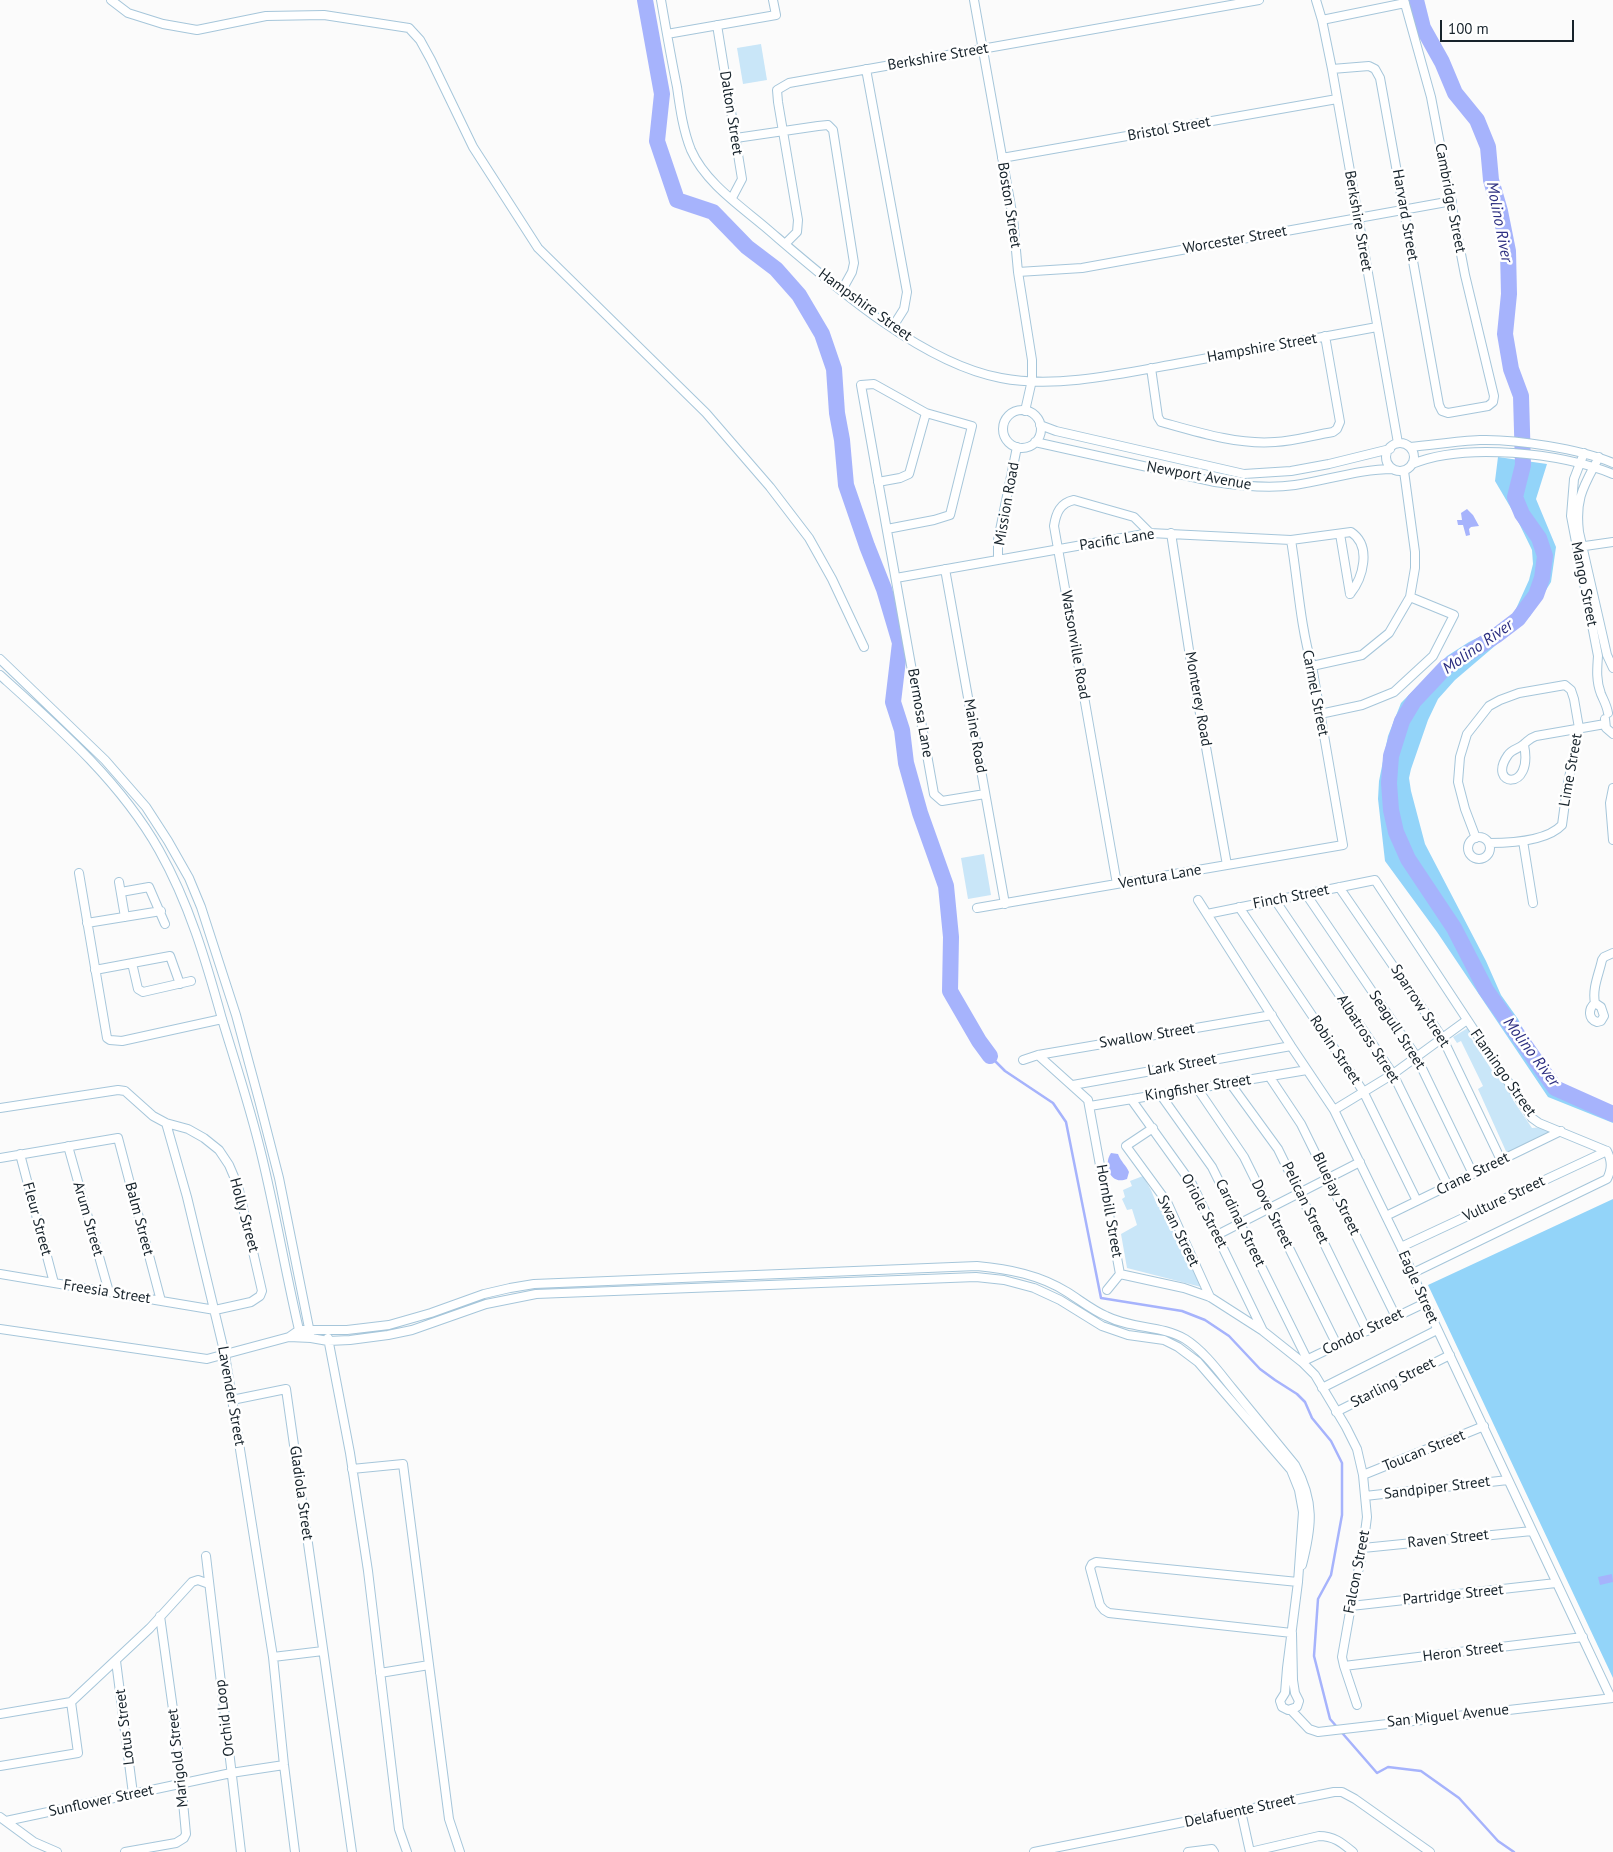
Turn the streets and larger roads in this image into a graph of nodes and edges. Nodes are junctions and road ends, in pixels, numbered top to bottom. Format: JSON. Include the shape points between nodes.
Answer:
{"nodes":[{"id":1,"x":111,"y":0,"type":"edge"},
{"id":2,"x":661,"y":0,"type":"edge"},
{"id":3,"x":773,"y":0,"type":"edge"},
{"id":4,"x":974,"y":0,"type":"edge"},
{"id":5,"x":1259,"y":0,"type":"edge"},
{"id":6,"x":1316,"y":0,"type":"edge"},
{"id":7,"x":1404,"y":1,"type":"edge"},
{"id":8,"x":1322,"y":20,"type":"junction"},
{"id":9,"x":717,"y":25,"type":"junction"},
{"id":10,"x":667,"y":34,"type":"junction"},
{"id":11,"x":982,"y":49,"type":"junction"},
{"id":12,"x":866,"y":69,"type":"junction"},
{"id":13,"x":1332,"y":70,"type":"junction"},
{"id":14,"x":1337,"y":99,"type":"junction"},
{"id":15,"x":783,"y":131,"type":"junction"},
{"id":16,"x":736,"y":138,"type":"junction"},
{"id":17,"x":1002,"y":158,"type":"junction"},
{"id":18,"x":732,"y":198,"type":"junction"},
{"id":19,"x":1452,"y":201,"type":"junction"},
{"id":20,"x":1404,"y":210,"type":"junction"},
{"id":21,"x":1358,"y":218,"type":"junction"},
{"id":22,"x":786,"y":244,"type":"junction"},
{"id":23,"x":1018,"y":272,"type":"junction"},
{"id":24,"x":842,"y":290,"type":"junction"},
{"id":25,"x":1377,"y":327,"type":"junction"},
{"id":26,"x":892,"y":328,"type":"junction"},
{"id":27,"x":1325,"y":336,"type":"junction"},
{"id":28,"x":1151,"y":368,"type":"junction"},
{"id":29,"x":1032,"y":380,"type":"junction"},
{"id":30,"x":1438,"y":405,"type":"joint"},
{"id":31,"x":1025,"y":411,"type":"junction"},
{"id":32,"x":926,"y":413,"type":"junction"},
{"id":33,"x":1040,"y":425,"type":"junction"},
{"id":34,"x":1035,"y":442,"type":"junction"},
{"id":35,"x":1398,"y":444,"type":"junction"},
{"id":36,"x":1410,"y":447,"type":"junction"},
{"id":37,"x":1017,"y":448,"type":"junction"},
{"id":38,"x":1390,"y":449,"type":"junction"},
{"id":39,"x":1584,"y":453,"type":"junction"},
{"id":40,"x":1599,"y":457,"type":"junction"},
{"id":41,"x":1613,"y":463,"type":"edge"},
{"id":42,"x":1412,"y":464,"type":"junction"},
{"id":43,"x":1580,"y":464,"type":"junction"},
{"id":44,"x":1594,"y":467,"type":"junction"},
{"id":45,"x":1393,"y":469,"type":"junction"},
{"id":46,"x":1404,"y":471,"type":"junction"},
{"id":47,"x":1613,"y":474,"type":"edge"},
{"id":48,"x":878,"y":482,"type":"junction"},
{"id":49,"x":887,"y":529,"type":"junction"},
{"id":50,"x":1150,"y":533,"type":"junction"},
{"id":51,"x":1170,"y":533,"type":"junction"},
{"id":52,"x":1340,"y":534,"type":"junction"},
{"id":53,"x":1291,"y":540,"type":"junction"},
{"id":54,"x":1613,"y":542,"type":"edge"},
{"id":55,"x":1579,"y":547,"type":"junction"},
{"id":56,"x":1058,"y":550,"type":"junction"},
{"id":57,"x":998,"y":560,"type":"junction"},
{"id":58,"x":945,"y":569,"type":"junction"},
{"id":59,"x":896,"y":578,"type":"junction"},
{"id":60,"x":1410,"y":597,"type":"junction"},
{"id":61,"x":1594,"y":615,"type":"junction"},
{"id":62,"x":864,"y":648,"type":"dead end"},
{"id":63,"x":0,"y":659,"type":"edge"},
{"id":64,"x":1312,"y":666,"type":"junction"},
{"id":65,"x":1613,"y":668,"type":"edge"},
{"id":66,"x":0,"y":675,"type":"edge"},
{"id":67,"x":1611,"y":712,"type":"edge"},
{"id":68,"x":1320,"y":714,"type":"junction"},
{"id":69,"x":1605,"y":724,"type":"junction"},
{"id":70,"x":1579,"y":728,"type":"junction"},
{"id":71,"x":1613,"y":734,"type":"edge"},
{"id":72,"x":1524,"y":744,"type":"dead end"},
{"id":73,"x":1613,"y":788,"type":"edge"},
{"id":74,"x":985,"y":794,"type":"junction"},
{"id":75,"x":1476,"y":838,"type":"junction"},
{"id":76,"x":1613,"y":840,"type":"edge"},
{"id":77,"x":168,"y":841,"type":"junction"},
{"id":78,"x":1523,"y":841,"type":"junction"},
{"id":79,"x":1488,"y":843,"type":"junction"},
{"id":80,"x":1343,"y":845,"type":"joint"},
{"id":81,"x":158,"y":849,"type":"junction"},
{"id":82,"x":1227,"y":865,"type":"junction"},
{"id":83,"x":79,"y":873,"type":"dead end"},
{"id":84,"x":1374,"y":880,"type":"joint"},
{"id":85,"x":119,"y":882,"type":"dead end"},
{"id":86,"x":1117,"y":884,"type":"junction"},
{"id":87,"x":1339,"y":887,"type":"junction"},
{"id":88,"x":121,"y":892,"type":"junction"},
{"id":89,"x":1306,"y":894,"type":"junction"},
{"id":90,"x":1198,"y":900,"type":"dead end"},
{"id":91,"x":1275,"y":900,"type":"junction"},
{"id":92,"x":1533,"y":903,"type":"dead end"},
{"id":93,"x":1005,"y":904,"type":"junction"},
{"id":94,"x":1239,"y":907,"type":"junction"},
{"id":95,"x":978,"y":908,"type":"dead end"},
{"id":96,"x":161,"y":911,"type":"junction"},
{"id":97,"x":1207,"y":914,"type":"junction"},
{"id":98,"x":125,"y":917,"type":"junction"},
{"id":99,"x":87,"y":923,"type":"junction"},
{"id":100,"x":165,"y":924,"type":"dead end"},
{"id":101,"x":1613,"y":953,"type":"edge"},
{"id":102,"x":132,"y":964,"type":"junction"},
{"id":103,"x":95,"y":970,"type":"junction"},
{"id":104,"x":191,"y":981,"type":"dead end"},
{"id":105,"x":180,"y":984,"type":"junction"},
{"id":106,"x":1595,"y":1003,"type":"dead end"},
{"id":107,"x":1272,"y":1016,"type":"junction"},
{"id":108,"x":222,"y":1019,"type":"junction"},
{"id":109,"x":1467,"y":1020,"type":"junction"},
{"id":110,"x":1442,"y":1037,"type":"junction"},
{"id":111,"x":1291,"y":1046,"type":"junction"},
{"id":112,"x":1038,"y":1054,"type":"junction"},
{"id":113,"x":1416,"y":1056,"type":"junction"},
{"id":114,"x":1023,"y":1060,"type":"dead end"},
{"id":115,"x":1306,"y":1070,"type":"junction"},
{"id":116,"x":1393,"y":1074,"type":"junction"},
{"id":117,"x":1269,"y":1076,"type":"junction"},
{"id":118,"x":1230,"y":1083,"type":"junction"},
{"id":119,"x":1072,"y":1084,"type":"junction"},
{"id":120,"x":1197,"y":1088,"type":"junction"},
{"id":121,"x":1363,"y":1091,"type":"junction"},
{"id":122,"x":1160,"y":1094,"type":"junction"},
{"id":123,"x":1131,"y":1099,"type":"junction"},
{"id":124,"x":1090,"y":1106,"type":"junction"},
{"id":125,"x":0,"y":1108,"type":"edge"},
{"id":126,"x":1334,"y":1110,"type":"junction"},
{"id":127,"x":166,"y":1123,"type":"junction"},
{"id":128,"x":1152,"y":1128,"type":"junction"},
{"id":129,"x":1561,"y":1131,"type":"junction"},
{"id":130,"x":68,"y":1146,"type":"junction"},
{"id":131,"x":1607,"y":1151,"type":"junction"},
{"id":132,"x":20,"y":1154,"type":"junction"},
{"id":133,"x":0,"y":1158,"type":"edge"},
{"id":134,"x":1501,"y":1160,"type":"junction"},
{"id":135,"x":1360,"y":1162,"type":"junction"},
{"id":136,"x":1473,"y":1174,"type":"junction"},
{"id":137,"x":1328,"y":1178,"type":"junction"},
{"id":138,"x":1448,"y":1186,"type":"junction"},
{"id":139,"x":1300,"y":1192,"type":"junction"},
{"id":140,"x":1417,"y":1201,"type":"junction"},
{"id":141,"x":1270,"y":1208,"type":"junction"},
{"id":142,"x":1386,"y":1216,"type":"junction"},
{"id":143,"x":1241,"y":1224,"type":"junction"},
{"id":144,"x":1218,"y":1235,"type":"junction"},
{"id":145,"x":1401,"y":1246,"type":"junction"},
{"id":146,"x":1413,"y":1273,"type":"junction"},
{"id":147,"x":0,"y":1274,"type":"edge"},
{"id":148,"x":1120,"y":1274,"type":"junction"},
{"id":149,"x":54,"y":1283,"type":"junction"},
{"id":150,"x":1107,"y":1290,"type":"dead end"},
{"id":151,"x":109,"y":1292,"type":"junction"},
{"id":152,"x":1210,"y":1297,"type":"junction"},
{"id":153,"x":161,"y":1301,"type":"junction"},
{"id":154,"x":1424,"y":1303,"type":"junction"},
{"id":155,"x":215,"y":1310,"type":"junction"},
{"id":156,"x":1396,"y":1317,"type":"junction"},
{"id":157,"x":0,"y":1329,"type":"edge"},
{"id":158,"x":309,"y":1329,"type":"junction"},
{"id":159,"x":1437,"y":1330,"type":"junction"},
{"id":160,"x":327,"y":1331,"type":"junction"},
{"id":161,"x":1263,"y":1331,"type":"junction"},
{"id":162,"x":1367,"y":1331,"type":"junction"},
{"id":163,"x":300,"y":1334,"type":"junction"},
{"id":164,"x":311,"y":1338,"type":"junction"},
{"id":165,"x":328,"y":1341,"type":"junction"},
{"id":166,"x":1337,"y":1346,"type":"junction"},
{"id":167,"x":225,"y":1355,"type":"junction"},
{"id":168,"x":1450,"y":1355,"type":"junction"},
{"id":169,"x":1304,"y":1361,"type":"junction"},
{"id":170,"x":1322,"y":1388,"type":"junction"},
{"id":171,"x":232,"y":1400,"type":"junction"},
{"id":172,"x":1336,"y":1412,"type":"junction"},
{"id":173,"x":1484,"y":1426,"type":"junction"},
{"id":174,"x":352,"y":1470,"type":"junction"},
{"id":175,"x":1363,"y":1475,"type":"junction"},
{"id":176,"x":1508,"y":1480,"type":"junction"},
{"id":177,"x":1365,"y":1496,"type":"junction"},
{"id":178,"x":1532,"y":1531,"type":"junction"},
{"id":179,"x":1363,"y":1548,"type":"junction"},
{"id":180,"x":206,"y":1556,"type":"dead end"},
{"id":181,"x":1298,"y":1582,"type":"junction"},
{"id":182,"x":1556,"y":1583,"type":"junction"},
{"id":183,"x":209,"y":1584,"type":"junction"},
{"id":184,"x":1351,"y":1606,"type":"junction"},
{"id":185,"x":160,"y":1616,"type":"junction"},
{"id":186,"x":1292,"y":1633,"type":"junction"},
{"id":187,"x":1583,"y":1637,"type":"junction"},
{"id":188,"x":323,"y":1651,"type":"junction"},
{"id":189,"x":273,"y":1657,"type":"junction"},
{"id":190,"x":116,"y":1661,"type":"junction"},
{"id":191,"x":429,"y":1665,"type":"junction"},
{"id":192,"x":1344,"y":1666,"type":"junction"},
{"id":193,"x":380,"y":1673,"type":"junction"},
{"id":194,"x":1285,"y":1693,"type":"junction"},
{"id":195,"x":1295,"y":1693,"type":"junction"},
{"id":196,"x":1611,"y":1695,"type":"edge"},
{"id":197,"x":71,"y":1702,"type":"junction"},
{"id":198,"x":1357,"y":1705,"type":"dead end"},
{"id":199,"x":1292,"y":1710,"type":"junction"},
{"id":200,"x":0,"y":1714,"type":"edge"},
{"id":201,"x":0,"y":1766,"type":"edge"},
{"id":202,"x":284,"y":1766,"type":"junction"},
{"id":203,"x":231,"y":1772,"type":"junction"},
{"id":204,"x":181,"y":1784,"type":"junction"},
{"id":205,"x":133,"y":1794,"type":"junction"},
{"id":206,"x":1241,"y":1810,"type":"junction"},
{"id":207,"x":3,"y":1819,"type":"edge"},
{"id":208,"x":1066,"y":1849,"type":"edge"},
{"id":209,"x":56,"y":1852,"type":"edge"},
{"id":210,"x":125,"y":1852,"type":"edge"},
{"id":211,"x":241,"y":1852,"type":"edge"},
{"id":212,"x":295,"y":1852,"type":"edge"},
{"id":213,"x":352,"y":1852,"type":"edge"},
{"id":214,"x":407,"y":1852,"type":"edge"},
{"id":215,"x":460,"y":1852,"type":"edge"},
{"id":216,"x":1034,"y":1852,"type":"edge"},
{"id":217,"x":1188,"y":1852,"type":"edge"},
{"id":218,"x":1214,"y":1852,"type":"edge"},
{"id":219,"x":1250,"y":1852,"type":"edge"},
{"id":220,"x":1353,"y":1852,"type":"edge"},
{"id":221,"x":1430,"y":1852,"type":"edge"}],
"edges":[{"from":1,"to":62,"type":"street","via":[[128,14],[197,30],[266,16],[324,15],[409,28],[431,60],[473,147],[538,248],[706,413],[770,487],[808,538],[832,579]]},
{"from":2,"to":10,"type":"street","name":"Hampshire Street"},
{"from":3,"to":9,"type":"street","via":[[776,15]]},
{"from":4,"to":11,"type":"street","name":"Boston Street"},
{"from":5,"to":11,"type":"street","name":"Berkshire Street"},
{"from":6,"to":8,"type":"street","name":"Berkshire Street"},
{"from":7,"to":8,"type":"street"},
{"from":7,"to":19,"type":"street","name":"Cambridge Street","via":[[1431,97]]},
{"from":8,"to":13,"type":"street","name":"Berkshire Street"},
{"from":9,"to":10,"type":"street"},
{"from":9,"to":16,"type":"street","name":"Dalton Street"},
{"from":10,"to":18,"type":"street","name":"Hampshire Street","via":[[684,128],[692,152],[707,174]]},
{"from":11,"to":12,"type":"street","name":"Berkshire Street"},
{"from":11,"to":17,"type":"street","name":"Boston Street"},
{"from":12,"to":15,"type":"street","name":"Berkshire Street","via":[[789,83],[777,90]]},
{"from":12,"to":26,"type":"street","via":[[907,292],[904,309]]},
{"from":13,"to":14,"type":"street","name":"Berkshire Street"},
{"from":13,"to":20,"type":"street","name":"Harvard Street","via":[[1369,66],[1380,78]]},
{"from":14,"to":17,"type":"street","name":"Bristol Street"},
{"from":14,"to":21,"type":"street","name":"Berkshire Street"},
{"from":15,"to":16,"type":"street"},
{"from":15,"to":22,"type":"street","name":"Berkshire Street","via":[[798,220],[797,232]]},
{"from":15,"to":24,"type":"street","via":[[828,125],[833,130],[854,264]]},
{"from":16,"to":18,"type":"street","name":"Dalton Street","via":[[742,179]]},
{"from":17,"to":23,"type":"street","name":"Boston Street","via":[[1013,218]]},
{"from":18,"to":22,"type":"street","name":"Hampshire Street"},
{"from":19,"to":20,"type":"street","name":"Worcester Street"},
{"from":19,"to":30,"type":"street","name":"Cambridge Street","via":[[1465,275],[1494,396],[1488,406],[1448,413]]},
{"from":20,"to":21,"type":"street","name":"Worcester Street"},
{"from":20,"to":30,"type":"street","name":"Harvard Street"},
{"from":21,"to":23,"type":"street","name":"Worcester Street","via":[[1082,268]]},
{"from":21,"to":25,"type":"street","name":"Berkshire Street"},
{"from":22,"to":24,"type":"street","name":"Hampshire Street"},
{"from":23,"to":29,"type":"street","name":"Boston Street","via":[[1032,360]]},
{"from":24,"to":26,"type":"street","name":"Hampshire Street"},
{"from":25,"to":27,"type":"street","name":"Hampshire Street"},
{"from":25,"to":35,"type":"street","name":"Berkshire Street"},
{"from":26,"to":29,"type":"street","name":"Hampshire Street","via":[[966,369],[1002,378]]},
{"from":27,"to":28,"type":"street","name":"Hampshire Street"},
{"from":27,"to":28,"type":"street","via":[[1340,422],[1333,432],[1292,440],[1241,441],[1161,422]]},
{"from":28,"to":29,"type":"street","name":"Hampshire Street","via":[[1067,380]]},
{"from":29,"to":31,"type":"street","name":"Boston Street"},
{"from":31,"to":33,"type":"street"},
{"from":31,"to":37,"type":"street","via":[[1013,413],[1004,422],[1004,435]]},
{"from":32,"to":48,"type":"street","via":[[910,474]]},
{"from":32,"to":48,"type":"street","via":[[874,384],[860,384]]},
{"from":32,"to":49,"type":"street","via":[[972,426],[950,516]]},
{"from":33,"to":34,"type":"street","via":[[1040,434]]},
{"from":33,"to":38,"type":"street","name":"Newport Avenue","via":[[1244,474],[1291,471]]},
{"from":34,"to":37,"type":"street"},
{"from":34,"to":45,"type":"street","name":"Newport Avenue","via":[[1241,486],[1294,485],[1375,469]]},
{"from":35,"to":36,"type":"street"},
{"from":35,"to":38,"type":"street"},
{"from":36,"to":39,"type":"street","via":[[1501,440]]},
{"from":36,"to":42,"type":"street","via":[[1414,455]]},
{"from":37,"to":57,"type":"street","name":"Mission Road","via":[[998,540]]},
{"from":38,"to":45,"type":"street","via":[[1387,462]]},
{"from":39,"to":40,"type":"street"},
{"from":39,"to":43,"type":"street","name":"Mango Street"},
{"from":40,"to":41,"type":"street"},
{"from":40,"to":44,"type":"street","name":"Mango Street"},
{"from":42,"to":43,"type":"street","via":[[1424,459],[1499,451]]},
{"from":42,"to":46,"type":"street"},
{"from":43,"to":44,"type":"street"},
{"from":43,"to":55,"type":"street","name":"Mango Street","via":[[1571,505]]},
{"from":44,"to":47,"type":"street"},
{"from":44,"to":55,"type":"street","name":"Mango Street","via":[[1578,504]]},
{"from":45,"to":46,"type":"street"},
{"from":46,"to":60,"type":"street","via":[[1415,552]]},
{"from":48,"to":49,"type":"street"},
{"from":49,"to":59,"type":"street"},
{"from":50,"to":51,"type":"street","name":"Pacific Lane"},
{"from":50,"to":56,"type":"street","name":"Pacific Lane"},
{"from":50,"to":56,"type":"street","name":"Watsonville Road","via":[[1134,517],[1074,500],[1067,501],[1056,514],[1054,526]]},
{"from":51,"to":53,"type":"street","name":"Pacific Lane"},
{"from":51,"to":82,"type":"street","name":"Monterey Road"},
{"from":52,"to":52,"type":"street","via":[[1351,532],[1362,546],[1363,565],[1359,583],[1350,594]]},
{"from":52,"to":53,"type":"street","name":"Pacific Lane"},
{"from":53,"to":64,"type":"street","name":"Carmel Street","via":[[1305,640]]},
{"from":54,"to":55,"type":"street"},
{"from":55,"to":61,"type":"street","name":"Mango Street"},
{"from":56,"to":57,"type":"street","name":"Pacific Lane"},
{"from":56,"to":86,"type":"street","name":"Watsonville Road"},
{"from":57,"to":58,"type":"street","name":"Pacific Lane"},
{"from":58,"to":59,"type":"street","name":"Pacific Lane"},
{"from":58,"to":74,"type":"street","name":"Maine Road"},
{"from":59,"to":74,"type":"street","name":"Bermosa Lane","via":[[934,794],[942,801]]},
{"from":60,"to":64,"type":"street","via":[[1389,633],[1362,654]]},
{"from":60,"to":68,"type":"street","via":[[1454,615],[1432,656],[1394,692],[1362,705]]},
{"from":61,"to":65,"type":"street","name":"Mango Street"},
{"from":61,"to":67,"type":"street","name":"Mango Street","via":[[1597,678],[1601,695]]},
{"from":63,"to":77,"type":"street","via":[[105,760],[146,807]]},
{"from":64,"to":68,"type":"street","name":"Carmel Street"},
{"from":66,"to":81,"type":"street","via":[[98,767]]},
{"from":67,"to":69,"type":"street","name":"Mango Street"},
{"from":68,"to":80,"type":"street","name":"Carmel Street"},
{"from":69,"to":70,"type":"street"},
{"from":69,"to":71,"type":"street"},
{"from":70,"to":72,"type":"street","via":[[1536,736]]},
{"from":70,"to":75,"type":"street","name":"Lime Street","via":[[1574,699],[1565,685],[1519,693],[1489,706],[1467,734],[1458,769],[1460,792]]},
{"from":70,"to":78,"type":"street","name":"Lime Street","via":[[1562,825],[1554,832]]},
{"from":73,"to":76,"type":"street","via":[[1610,803]]},
{"from":74,"to":93,"type":"street","name":"Maine Road"},
{"from":75,"to":79,"type":"street","name":"Lime Street"},
{"from":75,"to":79,"type":"street","name":"Lime Street","via":[[1468,845],[1473,858],[1486,856],[1490,850]]},
{"from":77,"to":81,"type":"street"},
{"from":77,"to":158,"type":"street","via":[[201,907],[236,1015],[279,1178]]},
{"from":78,"to":79,"type":"street","name":"Lime Street"},
{"from":78,"to":92,"type":"street"},
{"from":80,"to":82,"type":"street","name":"Ventura Lane"},
{"from":81,"to":108,"type":"street","via":[[188,913]]},
{"from":82,"to":86,"type":"street","name":"Ventura Lane"},
{"from":83,"to":99,"type":"street"},
{"from":84,"to":87,"type":"street","name":"Finch Street"},
{"from":84,"to":109,"type":"street","name":"Flamingo Street"},
{"from":85,"to":88,"type":"street"},
{"from":86,"to":93,"type":"street","name":"Ventura Lane"},
{"from":87,"to":89,"type":"street","name":"Finch Street"},
{"from":87,"to":110,"type":"street","name":"Sparrow Street"},
{"from":88,"to":96,"type":"street","via":[[149,887]]},
{"from":88,"to":98,"type":"street"},
{"from":89,"to":91,"type":"street","name":"Finch Street"},
{"from":89,"to":113,"type":"street","name":"Seagull Street"},
{"from":90,"to":97,"type":"street","name":"Eagle Street"},
{"from":91,"to":94,"type":"street","name":"Finch Street"},
{"from":91,"to":116,"type":"street","name":"Albatross Street"},
{"from":93,"to":95,"type":"street","name":"Ventura Lane"},
{"from":94,"to":97,"type":"street","name":"Finch Street"},
{"from":94,"to":121,"type":"street","name":"Robin Street"},
{"from":96,"to":98,"type":"street"},
{"from":96,"to":100,"type":"street"},
{"from":97,"to":107,"type":"street","name":"Eagle Street"},
{"from":98,"to":99,"type":"street"},
{"from":99,"to":103,"type":"street"},
{"from":101,"to":106,"type":"street","via":[[1602,960],[1593,995]]},
{"from":102,"to":103,"type":"street"},
{"from":102,"to":105,"type":"street","via":[[170,956]]},
{"from":102,"to":105,"type":"street","via":[[140,991]]},
{"from":103,"to":108,"type":"street","via":[[106,1036],[110,1040],[122,1041]]},
{"from":104,"to":105,"type":"street"},
{"from":107,"to":111,"type":"street","name":"Eagle Street"},
{"from":107,"to":112,"type":"street","name":"Swallow Street"},
{"from":108,"to":163,"type":"street","via":[[262,1155]]},
{"from":109,"to":110,"type":"street"},
{"from":109,"to":129,"type":"street","name":"Flamingo Street","via":[[1532,1118]]},
{"from":110,"to":113,"type":"street"},
{"from":110,"to":134,"type":"street","name":"Sparrow Street"},
{"from":111,"to":115,"type":"street","name":"Eagle Street"},
{"from":111,"to":119,"type":"street","name":"Lark Street"},
{"from":112,"to":114,"type":"street","name":"Swallow Street"},
{"from":112,"to":119,"type":"street","name":"Hornbill Street"},
{"from":113,"to":116,"type":"street"},
{"from":113,"to":136,"type":"street","name":"Seagull Street"},
{"from":115,"to":117,"type":"street","name":"Kingfisher Street"},
{"from":115,"to":126,"type":"street","name":"Eagle Street"},
{"from":116,"to":121,"type":"street"},
{"from":116,"to":138,"type":"street","name":"Albatross Street"},
{"from":117,"to":118,"type":"street","name":"Kingfisher Street"},
{"from":117,"to":137,"type":"street","name":"Bluejay Street","via":[[1301,1124]]},
{"from":118,"to":120,"type":"street","name":"Kingfisher Street"},
{"from":118,"to":139,"type":"street","name":"Pelican Street","via":[[1278,1149]]},
{"from":119,"to":124,"type":"street","name":"Hornbill Street","via":[[1086,1096]]},
{"from":120,"to":122,"type":"street","name":"Kingfisher Street"},
{"from":120,"to":141,"type":"street","name":"Dove Street","via":[[1240,1151]]},
{"from":121,"to":126,"type":"street"},
{"from":121,"to":140,"type":"street","name":"Robin Street"},
{"from":122,"to":123,"type":"street","name":"Kingfisher Street"},
{"from":122,"to":143,"type":"street","name":"Cardinal Street","via":[[1212,1167]]},
{"from":123,"to":124,"type":"street","name":"Kingfisher Street"},
{"from":123,"to":128,"type":"street","name":"Oriole Street"},
{"from":124,"to":148,"type":"street","name":"Hornbill Street"},
{"from":125,"to":127,"type":"street","via":[[118,1090],[125,1091]]},
{"from":126,"to":135,"type":"street","name":"Eagle Street"},
{"from":127,"to":155,"type":"street","name":"Lavender Street"},
{"from":127,"to":155,"type":"street","name":"Holly Street","via":[[188,1128],[219,1150],[238,1186],[262,1291],[251,1302]]},
{"from":128,"to":144,"type":"street","name":"Oriole Street","via":[[1192,1184]]},
{"from":128,"to":152,"type":"street","name":"Swan Street","via":[[1126,1146],[1167,1202]]},
{"from":129,"to":131,"type":"street","name":"Flamingo Street"},
{"from":129,"to":134,"type":"street","name":"Crane Street"},
{"from":130,"to":132,"type":"street"},
{"from":130,"to":151,"type":"street","name":"Arum Street"},
{"from":130,"to":153,"type":"street","name":"Balm Street","via":[[118,1138]]},
{"from":131,"to":145,"type":"street","name":"Vulture Street"},
{"from":131,"to":146,"type":"street","via":[[1611,1159],[1607,1180]]},
{"from":132,"to":133,"type":"street"},
{"from":132,"to":149,"type":"street","name":"Fleur Street"},
{"from":134,"to":136,"type":"street","name":"Crane Street"},
{"from":135,"to":137,"type":"street"},
{"from":135,"to":142,"type":"street","name":"Eagle Street"},
{"from":136,"to":138,"type":"street","name":"Crane Street"},
{"from":137,"to":139,"type":"street"},
{"from":137,"to":156,"type":"street","name":"Bluejay Street"},
{"from":138,"to":140,"type":"street","name":"Crane Street"},
{"from":139,"to":141,"type":"street"},
{"from":139,"to":162,"type":"street","name":"Pelican Street"},
{"from":140,"to":142,"type":"street","name":"Crane Street"},
{"from":141,"to":143,"type":"street"},
{"from":141,"to":166,"type":"street","name":"Dove Street"},
{"from":142,"to":145,"type":"street","name":"Eagle Street"},
{"from":143,"to":144,"type":"street"},
{"from":143,"to":169,"type":"street","name":"Cardinal Street"},
{"from":144,"to":161,"type":"street","name":"Oriole Street"},
{"from":145,"to":146,"type":"street","name":"Eagle Street"},
{"from":146,"to":154,"type":"street","name":"Eagle Street"},
{"from":147,"to":149,"type":"street","name":"Freesia Street"},
{"from":148,"to":150,"type":"street"},
{"from":148,"to":152,"type":"street","name":"Hornbill Street"},
{"from":149,"to":151,"type":"street","name":"Freesia Street"},
{"from":151,"to":153,"type":"street","name":"Freesia Street"},
{"from":152,"to":161,"type":"street","name":"Hornbill Street"},
{"from":153,"to":155,"type":"street","name":"Freesia Street"},
{"from":154,"to":156,"type":"street","name":"Condor Street"},
{"from":154,"to":159,"type":"street","name":"Eagle Street"},
{"from":155,"to":167,"type":"street","name":"Lavender Street"},
{"from":156,"to":162,"type":"street","name":"Condor Street"},
{"from":157,"to":167,"type":"street","via":[[207,1359]]},
{"from":158,"to":160,"type":"street"},
{"from":158,"to":163,"type":"street"},
{"from":158,"to":164,"type":"street"},
{"from":159,"to":168,"type":"street","name":"Eagle Street"},
{"from":159,"to":170,"type":"street"},
{"from":160,"to":165,"type":"street"},
{"from":160,"to":181,"type":"street","via":[[390,1324],[484,1294],[534,1284],[977,1266],[1006,1269],[1038,1278],[1119,1322],[1166,1330],[1185,1339],[1214,1366],[1295,1465],[1303,1480],[1310,1510],[1310,1535]]},
{"from":161,"to":169,"type":"street","name":"Hornbill Street"},
{"from":162,"to":166,"type":"street","name":"Condor Street"},
{"from":163,"to":164,"type":"street"},
{"from":163,"to":167,"type":"street"},
{"from":164,"to":165,"type":"street"},
{"from":165,"to":174,"type":"street"},
{"from":165,"to":181,"type":"street","via":[[412,1330],[486,1304],[536,1294],[976,1277],[1004,1280],[1043,1292],[1116,1332],[1164,1340],[1198,1362],[1291,1470],[1302,1506]]},
{"from":166,"to":169,"type":"street","name":"Condor Street"},
{"from":167,"to":171,"type":"street","name":"Lavender Street"},
{"from":168,"to":172,"type":"street","name":"Starling Street"},
{"from":168,"to":173,"type":"street","name":"Eagle Street"},
{"from":169,"to":170,"type":"street","name":"Hornbill Street"},
{"from":170,"to":172,"type":"street","name":"Hornbill Street"},
{"from":171,"to":188,"type":"street","name":"Gladiola Street","via":[[286,1389]]},
{"from":171,"to":189,"type":"street","name":"Lavender Street"},
{"from":172,"to":175,"type":"street","name":"Falcon Street","via":[[1357,1449]]},
{"from":173,"to":175,"type":"street","name":"Toucan Street"},
{"from":173,"to":176,"type":"street","name":"Eagle Street"},
{"from":174,"to":191,"type":"street","via":[[403,1464]]},
{"from":174,"to":193,"type":"street"},
{"from":175,"to":177,"type":"street","name":"Falcon Street"},
{"from":176,"to":177,"type":"street","name":"Sandpiper Street"},
{"from":176,"to":178,"type":"street","name":"Eagle Street"},
{"from":177,"to":179,"type":"street","name":"Falcon Street","via":[[1367,1516]]},
{"from":178,"to":179,"type":"street","name":"Raven Street"},
{"from":178,"to":182,"type":"street","name":"Eagle Street"},
{"from":179,"to":184,"type":"street","name":"Falcon Street"},
{"from":180,"to":183,"type":"street","name":"Orchid Loop"},
{"from":181,"to":186,"type":"street"},
{"from":181,"to":186,"type":"street","via":[[1096,1562],[1090,1568],[1100,1605],[1110,1613]]},
{"from":182,"to":184,"type":"street","name":"Partridge Street"},
{"from":182,"to":187,"type":"street","name":"Eagle Street"},
{"from":183,"to":185,"type":"street","via":[[198,1580],[192,1582]]},
{"from":183,"to":203,"type":"street","name":"Orchid Loop"},
{"from":184,"to":192,"type":"street","name":"Falcon Street","via":[[1343,1646]]},
{"from":185,"to":190,"type":"street"},
{"from":185,"to":204,"type":"street","name":"Marigold Street"},
{"from":186,"to":194,"type":"street"},
{"from":186,"to":195,"type":"street"},
{"from":187,"to":192,"type":"street","name":"Heron Street"},
{"from":187,"to":196,"type":"street","name":"Eagle Street"},
{"from":188,"to":189,"type":"street"},
{"from":188,"to":213,"type":"street","name":"Gladiola Street"},
{"from":189,"to":202,"type":"street","name":"Lavender Street"},
{"from":190,"to":197,"type":"street"},
{"from":190,"to":205,"type":"street","name":"Lotus Street"},
{"from":191,"to":193,"type":"street"},
{"from":191,"to":215,"type":"street","via":[[449,1819]]},
{"from":192,"to":198,"type":"street","name":"Falcon Street"},
{"from":193,"to":214,"type":"street","via":[[399,1829]]},
{"from":194,"to":195,"type":"street"},
{"from":194,"to":199,"type":"street","via":[[1281,1704]]},
{"from":195,"to":199,"type":"street","via":[[1299,1701]]},
{"from":196,"to":199,"type":"street","name":"San Miguel Avenue","via":[[1318,1732],[1309,1729]]},
{"from":197,"to":200,"type":"street"},
{"from":197,"to":201,"type":"street","via":[[78,1753]]},
{"from":202,"to":203,"type":"street","name":"Sunflower Street"},
{"from":202,"to":212,"type":"street","name":"Lavender Street"},
{"from":203,"to":204,"type":"street","name":"Sunflower Street"},
{"from":203,"to":211,"type":"street","name":"Orchid Loop"},
{"from":204,"to":205,"type":"street","name":"Sunflower Street"},
{"from":204,"to":210,"type":"street","name":"Marigold Street","via":[[184,1838],[176,1843]]},
{"from":205,"to":207,"type":"street","name":"Sunflower Street"},
{"from":206,"to":208,"type":"street","name":"Delafuente Street"},
{"from":206,"to":219,"type":"street"},
{"from":206,"to":221,"type":"street","name":"Delafuente Street","via":[[1342,1792]]},
{"from":207,"to":209,"type":"street","via":[[34,1842]]},
{"from":208,"to":216,"type":"street","name":"Delafuente Street"},
{"from":217,"to":218,"type":"street","via":[[1212,1848]]},
{"from":219,"to":220,"type":"street","via":[[1319,1836],[1337,1839]]}]}
